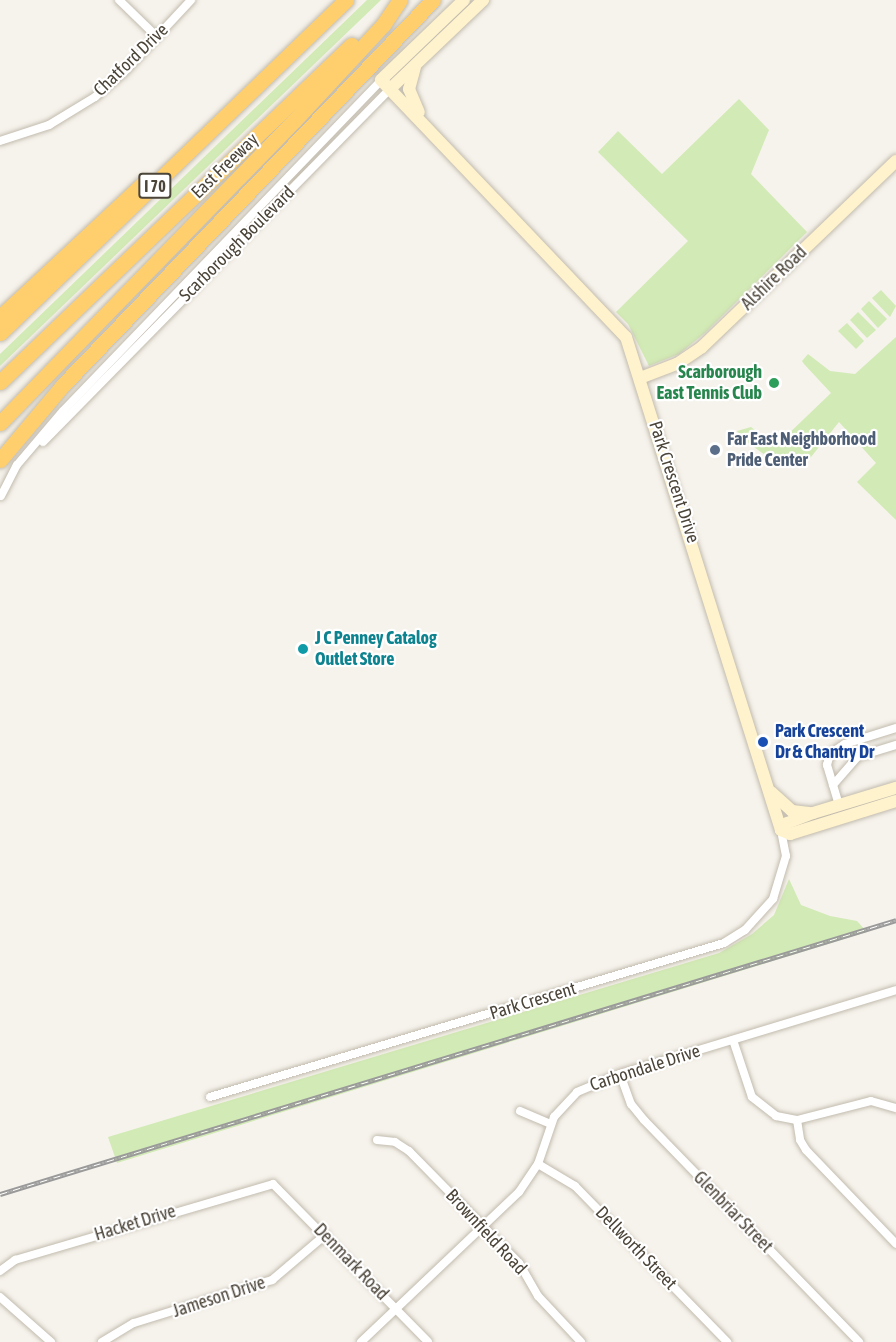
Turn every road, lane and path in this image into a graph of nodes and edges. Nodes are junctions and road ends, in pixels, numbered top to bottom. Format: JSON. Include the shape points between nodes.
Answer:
{"nodes":[{"id":1,"x":119,"y":0,"type":"edge"},
{"id":2,"x":191,"y":0,"type":"edge"},
{"id":3,"x":346,"y":0,"type":"edge"},
{"id":4,"x":399,"y":0,"type":"edge"},
{"id":5,"x":433,"y":0,"type":"edge"},
{"id":6,"x":465,"y":0,"type":"edge"},
{"id":7,"x":483,"y":0,"type":"edge"},
{"id":8,"x":308,"y":36,"type":"junction"},
{"id":9,"x":157,"y":37,"type":"junction"},
{"id":10,"x":388,"y":48,"type":"junction"},
{"id":11,"x":416,"y":65,"type":"junction"},
{"id":12,"x":386,"y":84,"type":"junction"},
{"id":13,"x":437,"y":138,"type":"junction"},
{"id":14,"x":0,"y":141,"type":"edge"},
{"id":15,"x":896,"y":161,"type":"edge"},
{"id":16,"x":31,"y":287,"type":"junction"},
{"id":17,"x":0,"y":312,"type":"edge"},
{"id":18,"x":0,"y":317,"type":"edge"},
{"id":19,"x":0,"y":333,"type":"edge"},
{"id":20,"x":57,"y":363,"type":"junction"},
{"id":21,"x":640,"y":378,"type":"junction"},
{"id":22,"x":0,"y":383,"type":"edge"},
{"id":23,"x":0,"y":423,"type":"edge"},
{"id":24,"x":0,"y":460,"type":"edge"},
{"id":25,"x":0,"y":496,"type":"edge"},
{"id":26,"x":896,"y":728,"type":"edge"},
{"id":27,"x":896,"y":745,"type":"edge"},
{"id":28,"x":833,"y":785,"type":"junction"},
{"id":29,"x":896,"y":788,"type":"edge"},
{"id":30,"x":769,"y":789,"type":"junction"},
{"id":31,"x":896,"y":801,"type":"edge"},
{"id":32,"x":839,"y":805,"type":"junction"},
{"id":33,"x":813,"y":813,"type":"junction"},
{"id":34,"x":781,"y":830,"type":"junction"},
{"id":35,"x":896,"y":990,"type":"edge"},
{"id":36,"x":733,"y":1040,"type":"junction"},
{"id":37,"x":620,"y":1074,"type":"junction"},
{"id":38,"x":210,"y":1097,"type":"dead end"},
{"id":39,"x":896,"y":1108,"type":"edge"},
{"id":40,"x":520,"y":1111,"type":"dead end"},
{"id":41,"x":797,"y":1120,"type":"junction"},
{"id":42,"x":550,"y":1124,"type":"junction"},
{"id":43,"x":377,"y":1140,"type":"dead end"},
{"id":44,"x":538,"y":1164,"type":"junction"},
{"id":45,"x":273,"y":1184,"type":"joint"},
{"id":46,"x":483,"y":1227,"type":"junction"},
{"id":47,"x":325,"y":1235,"type":"junction"},
{"id":48,"x":896,"y":1244,"type":"edge"},
{"id":49,"x":0,"y":1271,"type":"edge"},
{"id":50,"x":0,"y":1297,"type":"edge"},
{"id":51,"x":396,"y":1309,"type":"junction"},
{"id":52,"x":51,"y":1342,"type":"edge"},
{"id":53,"x":102,"y":1342,"type":"edge"},
{"id":54,"x":361,"y":1342,"type":"edge"},
{"id":55,"x":428,"y":1342,"type":"edge"},
{"id":56,"x":581,"y":1342,"type":"edge"},
{"id":57,"x":727,"y":1342,"type":"edge"},
{"id":58,"x":859,"y":1342,"type":"edge"}],
"edges":[{"from":1,"to":9,"type":"street"},
{"from":2,"to":9,"type":"street","name":"Chatford Drive"},
{"from":3,"to":8,"type":"highway","name":"East Freeway","number":"I 70"},
{"from":4,"to":20,"type":"highway","via":[[383,25],[294,121]]},
{"from":4,"to":22,"type":"highway","name":"East Freeway","number":"I 70"},
{"from":5,"to":10,"type":"highway"},
{"from":6,"to":12,"type":"street","name":"Scarborough Boulevard"},
{"from":7,"to":11,"type":"street","name":"Scarborough Boulevard"},
{"from":8,"to":16,"type":"highway"},
{"from":8,"to":19,"type":"highway","name":"East Freeway","number":"I 70"},
{"from":9,"to":14,"type":"street","name":"Chatford Drive","via":[[123,74],[87,103],[49,125]]},
{"from":10,"to":20,"type":"highway","via":[[244,183],[94,337]]},
{"from":10,"to":24,"type":"highway","via":[[62,386]]},
{"from":11,"to":12,"type":"street","name":"Scarborough Boulevard"},
{"from":11,"to":13,"type":"street","via":[[410,80],[411,99]]},
{"from":12,"to":13,"type":"street","name":"Park Crescent Drive"},
{"from":12,"to":25,"type":"street","name":"Scarborough Boulevard","via":[[51,434]]},
{"from":12,"to":25,"type":"street","name":"Scarborough Boulevard","via":[[63,411],[17,465]]},
{"from":13,"to":21,"type":"street","name":"Park Crescent Drive","via":[[614,321],[630,345]]},
{"from":15,"to":21,"type":"street","name":"Alshire Road","via":[[697,351],[672,367]]},
{"from":16,"to":17,"type":"highway"},
{"from":16,"to":18,"type":"highway"},
{"from":20,"to":23,"type":"highway"},
{"from":21,"to":30,"type":"street","name":"Park Crescent Drive"},
{"from":26,"to":28,"type":"street","via":[[833,751],[827,765]]},
{"from":27,"to":28,"type":"street","via":[[857,757]]},
{"from":28,"to":32,"type":"street"},
{"from":29,"to":32,"type":"street"},
{"from":30,"to":33,"type":"street","via":[[792,811]]},
{"from":30,"to":34,"type":"street","name":"Park Crescent Drive"},
{"from":31,"to":34,"type":"street","via":[[790,834]]},
{"from":32,"to":33,"type":"street"},
{"from":33,"to":34,"type":"street"},
{"from":34,"to":38,"type":"street","name":"Park Crescent","via":[[786,856],[773,899],[745,930],[724,943]]},
{"from":35,"to":36,"type":"street","name":"Carbondale Drive"},
{"from":36,"to":37,"type":"street","name":"Carbondale Drive"},
{"from":36,"to":41,"type":"street","via":[[757,1104],[776,1116]]},
{"from":37,"to":42,"type":"street","name":"Carbondale Drive","via":[[577,1092]]},
{"from":37,"to":58,"type":"street","name":"Glenbriar Street","via":[[631,1104],[644,1120]]},
{"from":39,"to":41,"type":"street","via":[[862,1101]]},
{"from":40,"to":42,"type":"street"},
{"from":41,"to":48,"type":"street","via":[[806,1150]]},
{"from":42,"to":44,"type":"street","name":"Carbondale Drive"},
{"from":43,"to":46,"type":"street","name":"Brownfield Road","via":[[395,1142],[410,1151]]},
{"from":44,"to":46,"type":"street","name":"Carbondale Drive","via":[[519,1192]]},
{"from":44,"to":57,"type":"street","name":"Dellworth Street","via":[[575,1186]]},
{"from":45,"to":47,"type":"street","name":"Denmark Road"},
{"from":45,"to":49,"type":"street","name":"Hacket Drive","via":[[15,1260]]},
{"from":46,"to":51,"type":"street","name":"Carbondale Drive"},
{"from":46,"to":56,"type":"street","name":"Brownfield Road","via":[[519,1263],[538,1296]]},
{"from":47,"to":51,"type":"street","name":"Denmark Road"},
{"from":47,"to":53,"type":"street","name":"Jameson Drive","via":[[272,1280],[134,1323]]},
{"from":50,"to":52,"type":"street"},
{"from":51,"to":54,"type":"street","name":"Carbondale Drive"},
{"from":51,"to":55,"type":"street","name":"Denmark Road"}]}
